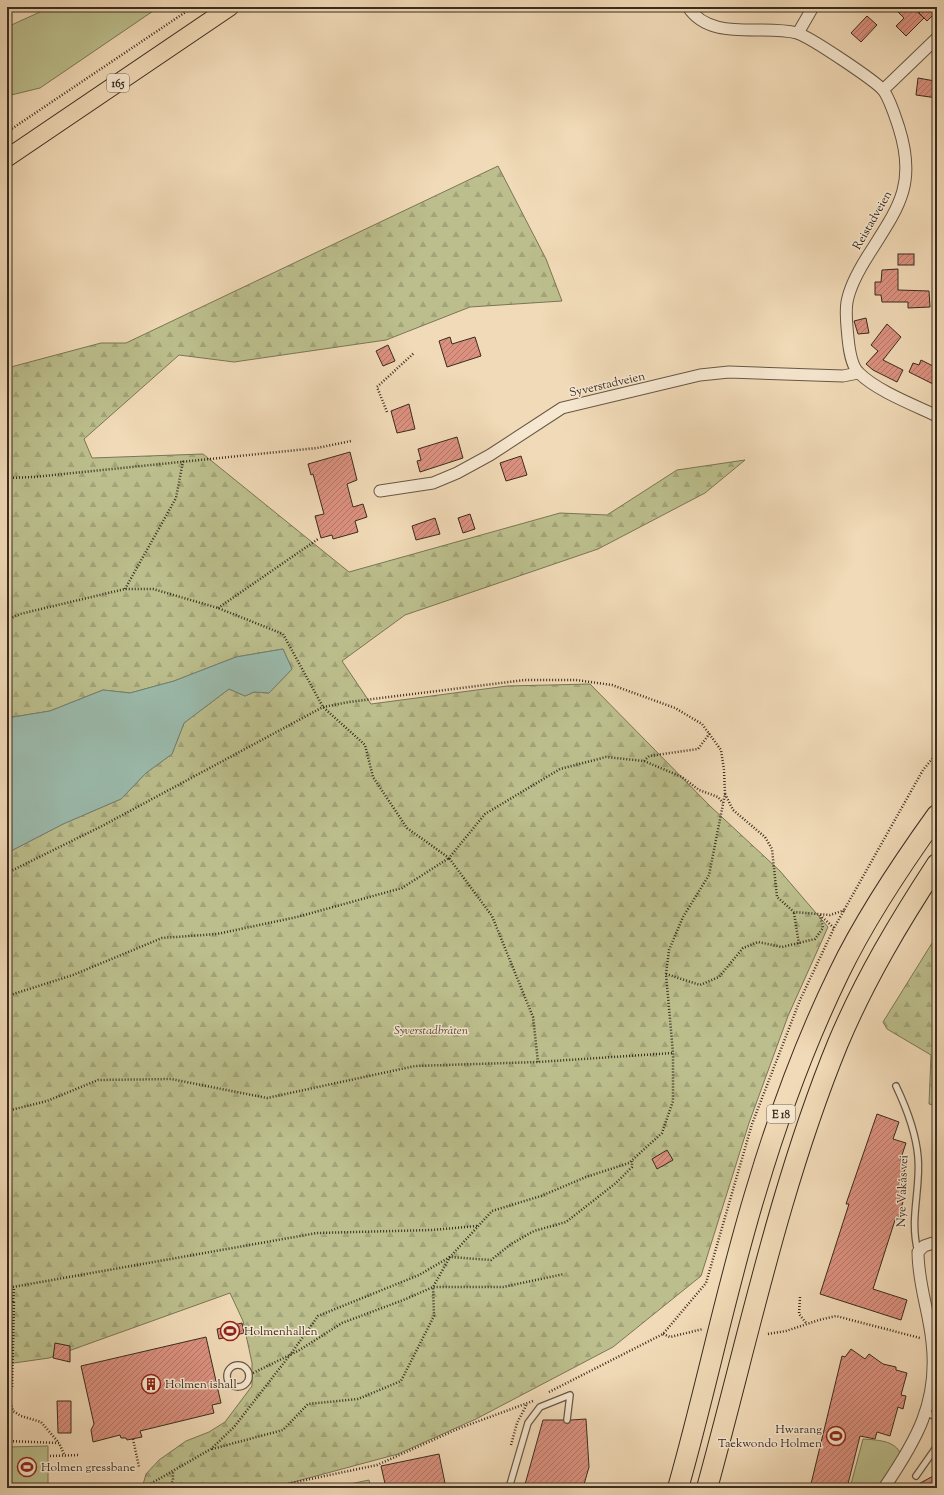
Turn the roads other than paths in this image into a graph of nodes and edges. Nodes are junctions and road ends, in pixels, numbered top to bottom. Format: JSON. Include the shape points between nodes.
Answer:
{"nodes":[{"id":1,"x":230,"y":7,"type":"edge"},
{"id":2,"x":688,"y":7,"type":"edge"},
{"id":3,"x":813,"y":7,"type":"edge"},
{"id":4,"x":798,"y":33,"type":"junction"},
{"id":5,"x":937,"y":38,"type":"edge"},
{"id":6,"x":883,"y":90,"type":"junction"},
{"id":7,"x":7,"y":158,"type":"edge"},
{"id":8,"x":858,"y":373,"type":"junction"},
{"id":9,"x":937,"y":416,"type":"edge"},
{"id":10,"x":380,"y":491,"type":"dead end"},
{"id":11,"x":937,"y":815,"type":"edge"},
{"id":12,"x":937,"y":864,"type":"edge"},
{"id":13,"x":896,"y":1086,"type":"dead end"},
{"id":14,"x":933,"y":1243,"type":"dead end"},
{"id":15,"x":918,"y":1252,"type":"junction"},
{"id":16,"x":926,"y":1413,"type":"junction"},
{"id":17,"x":937,"y":1417,"type":"edge"},
{"id":18,"x":567,"y":1420,"type":"dead end"},
{"id":19,"x":937,"y":1446,"type":"edge"},
{"id":20,"x":916,"y":1476,"type":"dead end"},
{"id":21,"x":509,"y":1488,"type":"edge"},
{"id":22,"x":678,"y":1488,"type":"edge"},
{"id":23,"x":707,"y":1488,"type":"edge"},
{"id":24,"x":884,"y":1488,"type":"edge"}],
"edges":[{"from":1,"to":7,"type":"main road","number":"165"},
{"from":2,"to":4,"type":"street","name":"Reistadveien","via":[[694,16],[708,25]]},
{"from":3,"to":4,"type":"street"},
{"from":4,"to":6,"type":"street","name":"Reistadveien","via":[[834,54]]},
{"from":5,"to":6,"type":"street"},
{"from":6,"to":8,"type":"street","name":"Reistadveien","via":[[892,106],[902,138],[906,160],[905,185],[901,201],[861,265],[847,300],[848,346]]},
{"from":8,"to":9,"type":"street","via":[[892,395]]},
{"from":8,"to":10,"type":"street","name":"Syverstadveien","via":[[843,376],[729,372],[700,375],[581,403],[562,408],[490,455],[457,473],[433,482]]},
{"from":11,"to":22,"type":"highway","number":"E 18","via":[[912,849],[870,916],[843,965],[788,1091],[755,1193]]},
{"from":12,"to":23,"type":"highway","number":"E 18","via":[[894,930],[865,986],[816,1100],[784,1198]]},
{"from":13,"to":15,"type":"lane","name":"Nye Vakås vei","via":[[905,1106],[918,1156],[913,1235]]},
{"from":14,"to":15,"type":"street","via":[[924,1246]]},
{"from":15,"to":16,"type":"street","name":"Nye Vakås vei","via":[[918,1272],[932,1341],[934,1379]]},
{"from":16,"to":17,"type":"lane"},
{"from":16,"to":24,"type":"street","name":"Nye Vakås vei","via":[[908,1454]]},
{"from":18,"to":21,"type":"lane","via":[[570,1395],[540,1407],[528,1423]]},
{"from":19,"to":20,"type":"lane"}]}
